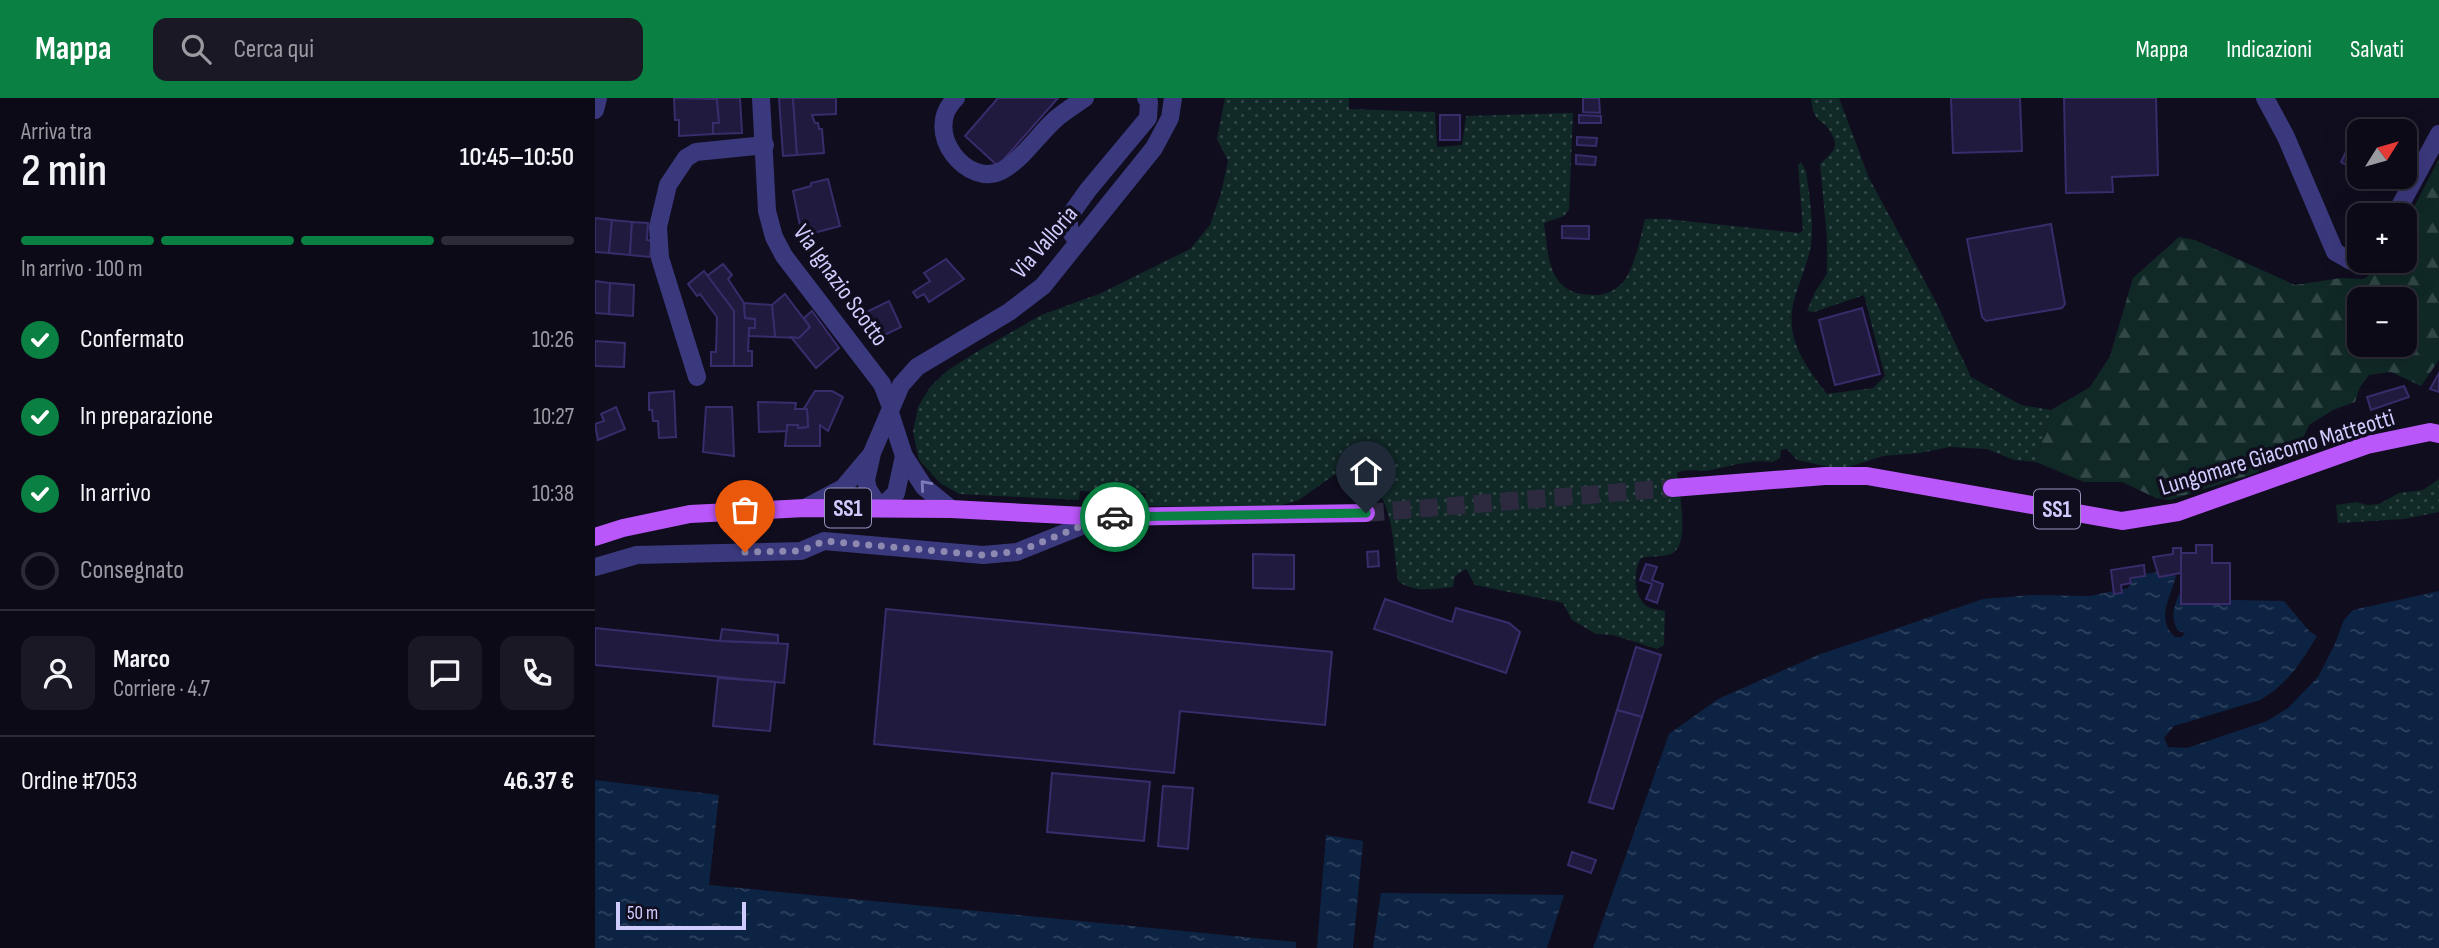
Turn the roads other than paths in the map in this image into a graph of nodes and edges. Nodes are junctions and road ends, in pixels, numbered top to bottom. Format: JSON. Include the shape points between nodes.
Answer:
{"nodes":[{"id":1,"x":598,"y":98,"type":"edge"},
{"id":2,"x":761,"y":98,"type":"edge"},
{"id":3,"x":956,"y":98,"type":"edge"},
{"id":4,"x":1085,"y":98,"type":"edge"},
{"id":5,"x":1146,"y":98,"type":"edge"},
{"id":6,"x":1173,"y":98,"type":"edge"},
{"id":7,"x":2265,"y":98,"type":"edge"},
{"id":8,"x":595,"y":110,"type":"edge"},
{"id":9,"x":2439,"y":134,"type":"edge"},
{"id":10,"x":765,"y":145,"type":"junction"},
{"id":11,"x":2402,"y":203,"type":"edge"},
{"id":12,"x":1078,"y":242,"type":"junction"},
{"id":13,"x":2347,"y":258,"type":"edge"},
{"id":14,"x":697,"y":377,"type":"dead end"},
{"id":15,"x":891,"y":410,"type":"junction"},
{"id":16,"x":2439,"y":434,"type":"edge"},
{"id":17,"x":872,"y":453,"type":"junction"},
{"id":18,"x":905,"y":456,"type":"junction"},
{"id":19,"x":1672,"y":488,"type":"tunnel mouth"},
{"id":20,"x":805,"y":508,"type":"junction"},
{"id":21,"x":880,"y":508,"type":"junction"},
{"id":22,"x":951,"y":509,"type":"junction"},
{"id":23,"x":1366,"y":513,"type":"tunnel mouth"},
{"id":24,"x":1104,"y":517,"type":"junction"},
{"id":25,"x":595,"y":537,"type":"edge"},
{"id":26,"x":595,"y":567,"type":"edge"}],
"edges":[{"from":1,"to":8,"type":"street"},
{"from":2,"to":10,"type":"street","name":"Via Ignazio Scotto"},
{"from":3,"to":4,"type":"street","via":[[943,116],[942,136],[951,154],[982,173],[1001,172],[1058,117]]},
{"from":5,"to":12,"type":"street","via":[[1148,118],[1068,218]]},
{"from":6,"to":12,"type":"street","name":"Via Valloria","via":[[1170,118],[1154,148]]},
{"from":7,"to":13,"type":"street","via":[[2335,251]]},
{"from":9,"to":11,"type":"street"},
{"from":10,"to":14,"type":"street","via":[[696,152],[668,185],[658,227],[660,258]]},
{"from":10,"to":15,"type":"street","name":"Via Ignazio Scotto","via":[[767,211],[774,237],[882,384]]},
{"from":12,"to":15,"type":"street","name":"Via Valloria","via":[[1029,298],[917,367],[901,385]]},
{"from":15,"to":17,"type":"street","name":"Via Valloria"},
{"from":15,"to":18,"type":"street","name":"Via Ignazio Scotto"},
{"from":16,"to":19,"type":"main road","name":"Lungomare Giacomo Matteotti","number":"SS1","via":[[2368,445],[2178,512],[2122,521],[1867,476]]},
{"from":17,"to":20,"type":"street","via":[[843,488]]},
{"from":17,"to":21,"type":"street","via":[[866,481]]},
{"from":18,"to":21,"type":"street","via":[[896,494]]},
{"from":22,"to":18,"type":"street","name":"Via Ignazio Scotto","one_way":true,"via":[[924,486]]},
{"from":20,"to":21,"type":"main road","number":"SS1"},
{"from":20,"to":25,"type":"main road","number":"SS1","via":[[689,514]]},
{"from":21,"to":22,"type":"main road","number":"SS1"},
{"from":22,"to":24,"type":"main road","number":"SS1"},
{"from":23,"to":24,"type":"main road","number":"SS1"},
{"from":24,"to":26,"type":"street","via":[[1017,552],[983,555],[824,541],[801,551],[637,555]]}]}
